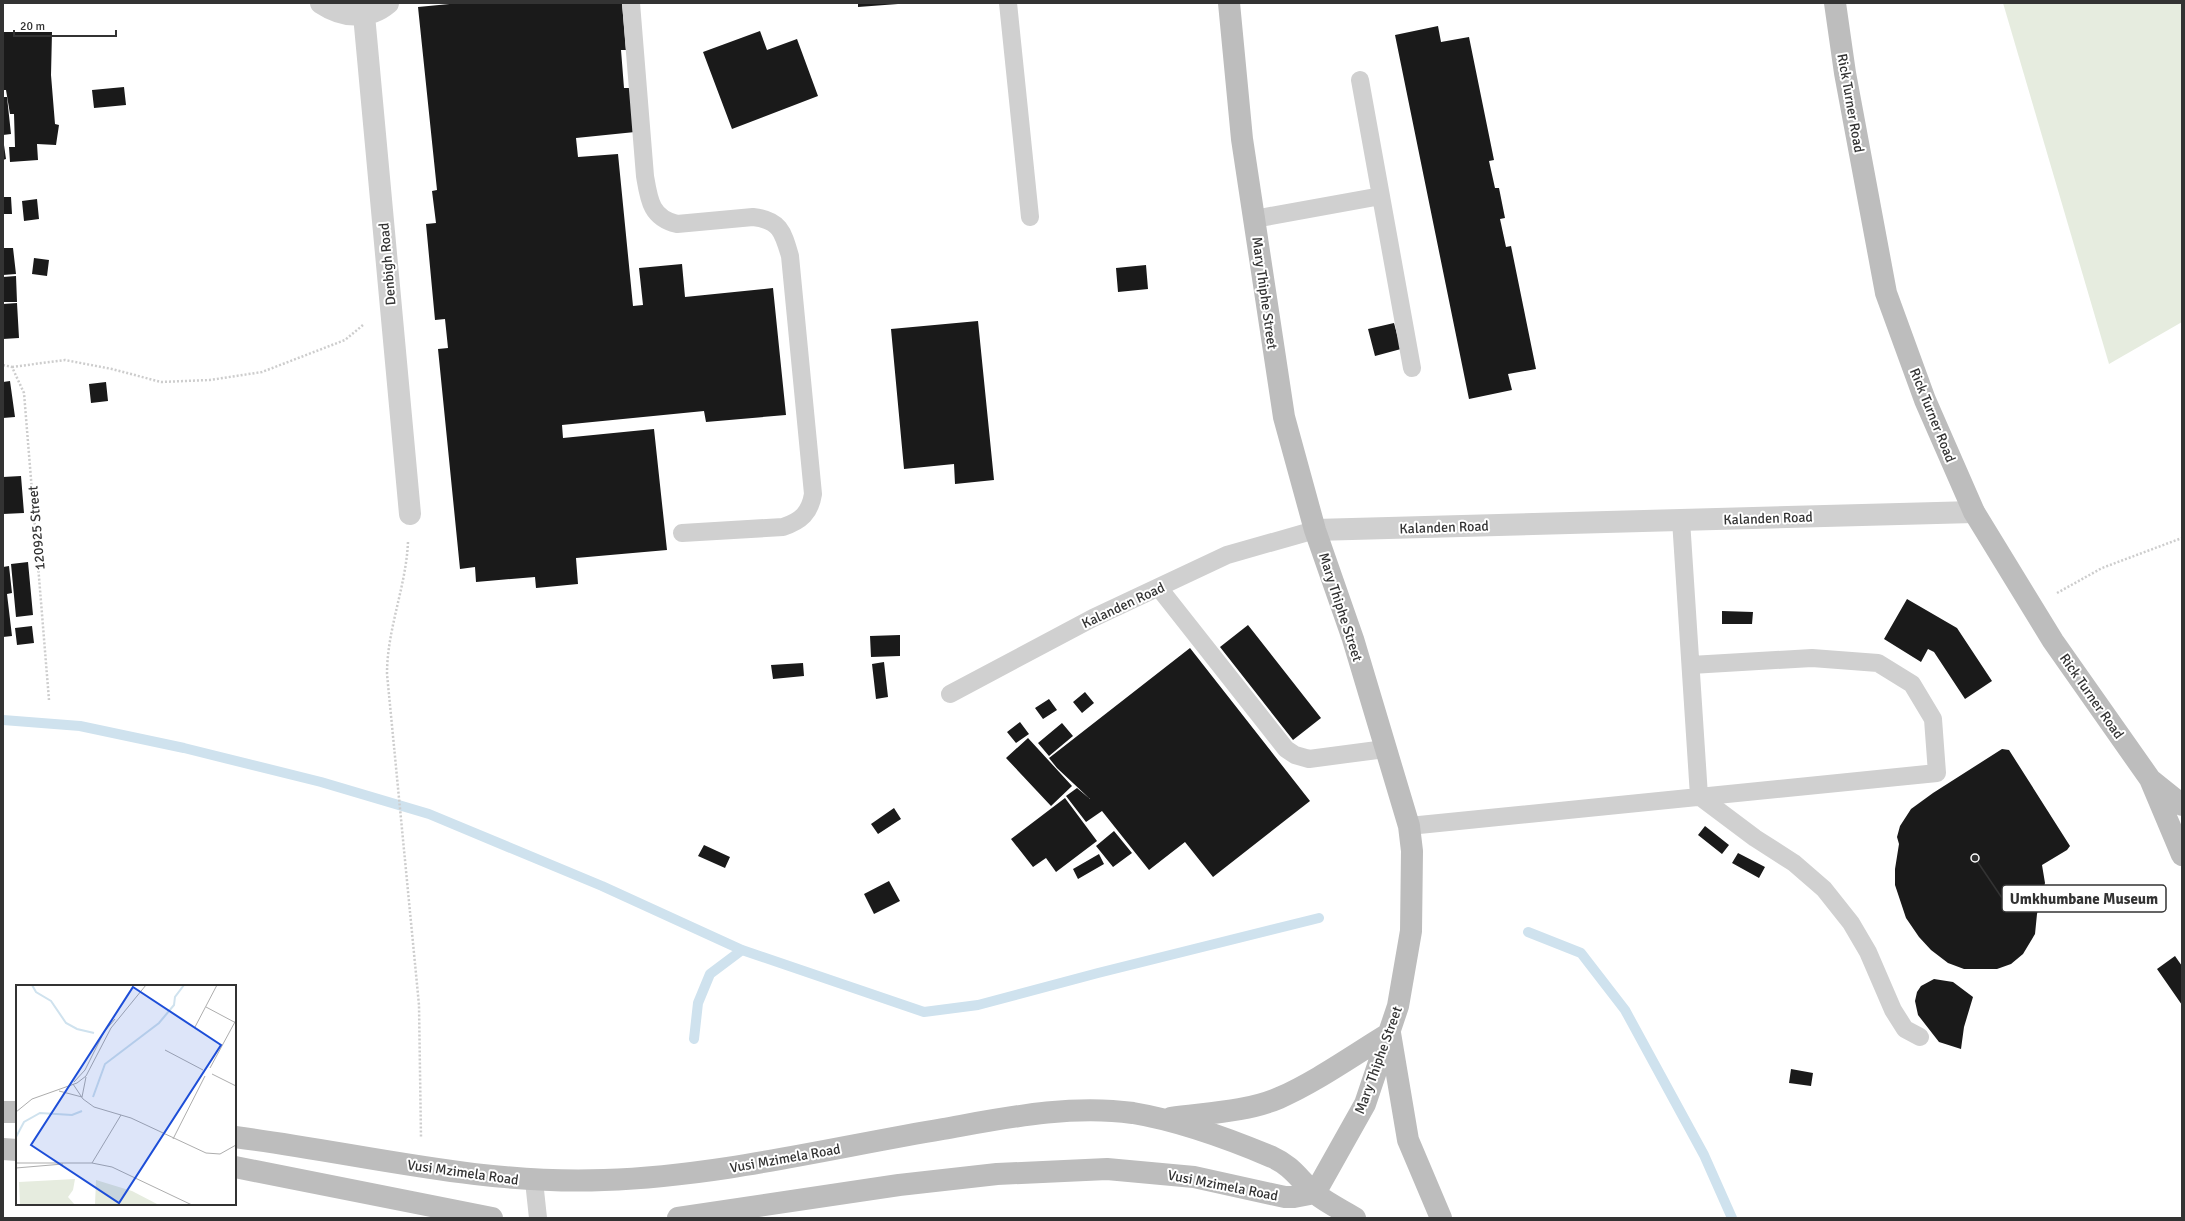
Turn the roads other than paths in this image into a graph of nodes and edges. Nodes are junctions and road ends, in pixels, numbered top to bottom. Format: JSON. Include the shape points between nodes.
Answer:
{"nodes":[{"id":1,"x":321,"y":3,"type":"edge"},
{"id":2,"x":388,"y":3,"type":"edge"},
{"id":3,"x":630,"y":3,"type":"edge"},
{"id":4,"x":1008,"y":3,"type":"edge"},
{"id":5,"x":1229,"y":3,"type":"edge"},
{"id":6,"x":1835,"y":3,"type":"edge"},
{"id":7,"x":364,"y":15,"type":"junction"},
{"id":8,"x":1360,"y":80,"type":"dead end"},
{"id":9,"x":1381,"y":196,"type":"junction"},
{"id":10,"x":1030,"y":217,"type":"dead end"},
{"id":11,"x":1254,"y":219,"type":"junction"},
{"id":12,"x":1412,"y":368,"type":"dead end"},
{"id":13,"x":1974,"y":512,"type":"junction"},
{"id":14,"x":410,"y":514,"type":"road end"},
{"id":15,"x":1681,"y":520,"type":"junction"},
{"id":16,"x":1315,"y":530,"type":"junction"},
{"id":17,"x":682,"y":533,"type":"dead end"},
{"id":18,"x":1159,"y":588,"type":"junction"},
{"id":19,"x":1691,"y":665,"type":"junction"},
{"id":20,"x":950,"y":694,"type":"dead end"},
{"id":21,"x":1385,"y":748,"type":"junction"},
{"id":22,"x":2150,"y":779,"type":"junction"},
{"id":23,"x":1699,"y":796,"type":"junction"},
{"id":24,"x":2182,"y":805,"type":"edge"},
{"id":25,"x":1409,"y":826,"type":"junction"},
{"id":26,"x":2182,"y":855,"type":"edge"},
{"id":27,"x":1390,"y":1033,"type":"junction"},
{"id":28,"x":1920,"y":1038,"type":"dead end"},
{"id":29,"x":3,"y":1112,"type":"edge"},
{"id":30,"x":16,"y":1112,"type":"edge"},
{"id":31,"x":1161,"y":1119,"type":"junction"},
{"id":32,"x":236,"y":1137,"type":"edge"},
{"id":33,"x":3,"y":1149,"type":"edge"},
{"id":34,"x":16,"y":1150,"type":"edge"},
{"id":35,"x":236,"y":1167,"type":"edge"},
{"id":36,"x":534,"y":1181,"type":"junction"},
{"id":37,"x":1315,"y":1193,"type":"junction"},
{"id":38,"x":492,"y":1218,"type":"edge"},
{"id":39,"x":538,"y":1218,"type":"edge"},
{"id":40,"x":678,"y":1218,"type":"edge"},
{"id":41,"x":1355,"y":1218,"type":"edge"},
{"id":42,"x":1441,"y":1218,"type":"edge"}],
"edges":[{"from":1,"to":7,"type":"street","via":[[332,11],[345,15]]},
{"from":2,"to":7,"type":"street","via":[[381,9]]},
{"from":3,"to":17,"type":"lane","via":[[645,176],[649,196],[658,215],[677,224],[753,217],[765,219],[780,229],[790,256],[813,494],[811,506],[805,516],[783,527]]},
{"from":4,"to":10,"type":"lane"},
{"from":5,"to":11,"type":"main road","name":"Mary Thiphe Street","via":[[1242,138]]},
{"from":6,"to":13,"type":"main road","name":"Rick Turner Road","via":[[1845,73],[1886,293],[1925,400]]},
{"from":7,"to":14,"type":"street","name":"Denbigh Road"},
{"from":8,"to":9,"type":"lane"},
{"from":9,"to":11,"type":"lane"},
{"from":9,"to":12,"type":"lane"},
{"from":11,"to":16,"type":"main road","name":"Mary Thiphe Street","via":[[1284,417]]},
{"from":13,"to":15,"type":"street","name":"Kalanden Road"},
{"from":13,"to":22,"type":"main road","name":"Rick Turner Road","via":[[2053,641]]},
{"from":15,"to":16,"type":"street","name":"Kalanden Road"},
{"from":15,"to":19,"type":"lane"},
{"from":16,"to":18,"type":"lane","name":"Kalanden Road","via":[[1227,555]]},
{"from":16,"to":21,"type":"main road","name":"Mary Thiphe Street","via":[[1353,640]]},
{"from":18,"to":20,"type":"lane","name":"Kalanden Road","via":[[1093,618]]},
{"from":18,"to":21,"type":"lane","via":[[1286,749],[1309,759]]},
{"from":19,"to":23,"type":"lane"},
{"from":19,"to":23,"type":"lane","via":[[1812,658],[1878,663],[1912,684],[1933,719],[1937,773]]},
{"from":21,"to":25,"type":"main road","name":"Mary Thiphe Street"},
{"from":22,"to":24,"type":"main road","name":"Rick Turner Road"},
{"from":22,"to":26,"type":"main road","name":"Rick Turner Road"},
{"from":23,"to":25,"type":"lane"},
{"from":23,"to":28,"type":"lane","via":[[1755,838],[1794,862],[1824,889],[1851,923],[1868,952],[1893,1010],[1905,1029]]},
{"from":25,"to":27,"type":"main road","name":"Mary Thiphe Street","via":[[1412,852],[1411,931],[1398,1006]]},
{"from":27,"to":31,"type":"main road","via":[[1278,1098],[1251,1106]]},
{"from":27,"to":37,"type":"main road","name":"Mary Thiphe Street","via":[[1365,1104]]},
{"from":27,"to":42,"type":"main road","via":[[1408,1140]]},
{"from":29,"to":30,"type":"main road"},
{"from":31,"to":36,"type":"main road","name":"Vusi Mzimela Road","via":[[1131,1113],[1069,1110],[1006,1118],[686,1175]]},
{"from":31,"to":37,"type":"main road","name":"Vusi Mzimela Road","via":[[1203,1130],[1274,1158],[1299,1175]]},
{"from":32,"to":36,"type":"main road","name":"Vusi Mzimela Road","via":[[489,1177]]},
{"from":33,"to":34,"type":"main road"},
{"from":35,"to":38,"type":"main road"},
{"from":36,"to":39,"type":"lane"},
{"from":37,"to":40,"type":"main road","name":"Vusi Mzimela Road","via":[[1285,1197],[1194,1177],[1091,1170],[997,1174],[899,1185]]},
{"from":37,"to":41,"type":"main road","name":"Vusi Mzimela Road"}]}
